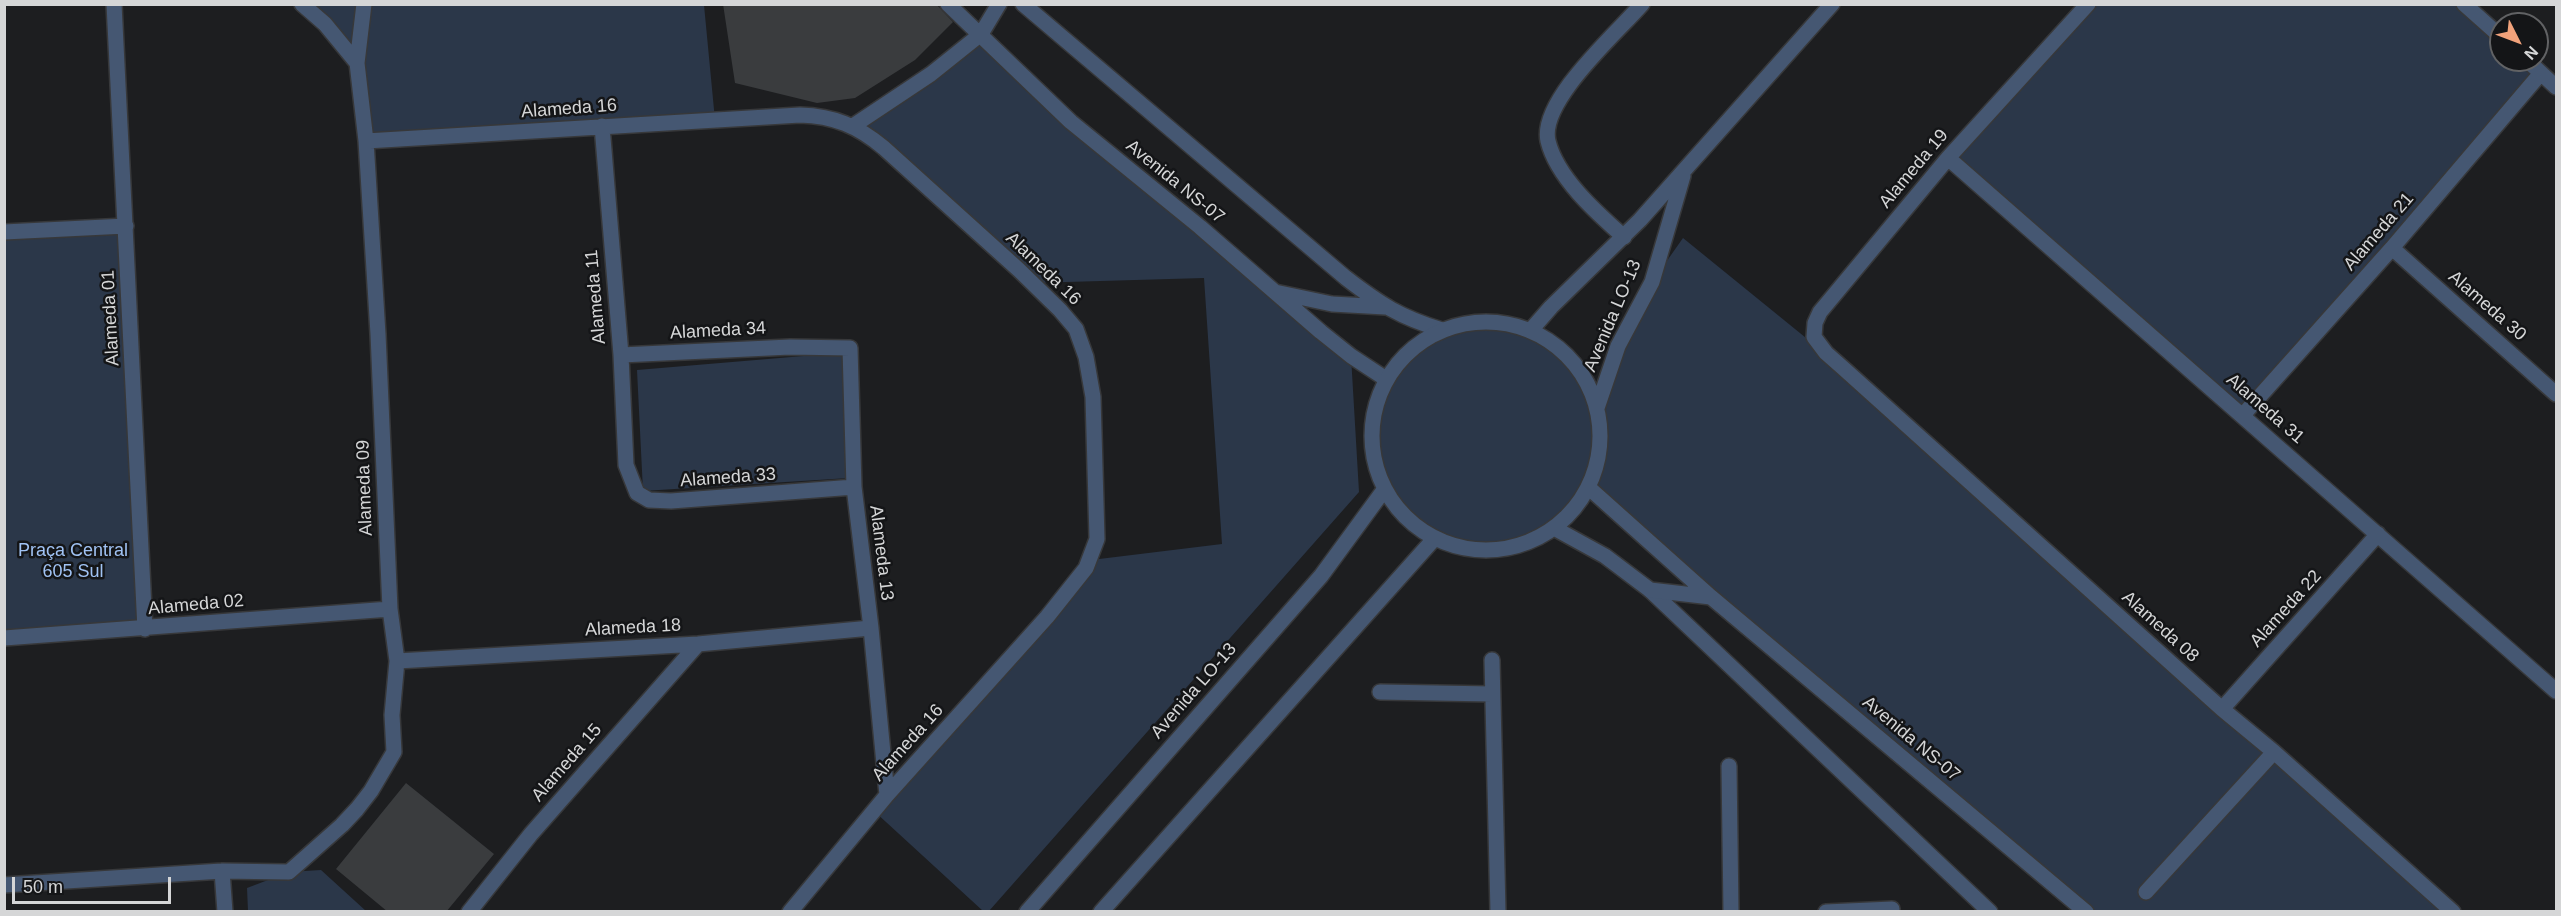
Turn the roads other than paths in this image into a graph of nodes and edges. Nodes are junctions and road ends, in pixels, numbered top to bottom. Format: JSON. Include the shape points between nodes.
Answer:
{"nodes":[{"id":1,"x":114,"y":4,"type":"edge"},
{"id":2,"x":302,"y":4,"type":"edge"},
{"id":3,"x":364,"y":4,"type":"edge"},
{"id":4,"x":948,"y":4,"type":"edge"},
{"id":5,"x":999,"y":4,"type":"edge"},
{"id":6,"x":1023,"y":4,"type":"edge"},
{"id":7,"x":1642,"y":4,"type":"edge"},
{"id":8,"x":1832,"y":4,"type":"edge"},
{"id":9,"x":2088,"y":4,"type":"edge"},
{"id":10,"x":2464,"y":4,"type":"edge"},
{"id":11,"x":2489,"y":26,"type":"edge"},
{"id":12,"x":981,"y":34,"type":"junction"},
{"id":13,"x":357,"y":63,"type":"junction"},
{"id":14,"x":2541,"y":73,"type":"joint"},
{"id":15,"x":2556,"y":87,"type":"edge"},
{"id":16,"x":602,"y":126,"type":"junction"},
{"id":17,"x":853,"y":126,"type":"junction"},
{"id":18,"x":366,"y":141,"type":"junction"},
{"id":19,"x":1948,"y":158,"type":"junction"},
{"id":20,"x":1685,"y":170,"type":"junction"},
{"id":21,"x":126,"y":226,"type":"junction"},
{"id":22,"x":4,"y":232,"type":"edge"},
{"id":23,"x":1624,"y":237,"type":"junction"},
{"id":24,"x":2392,"y":248,"type":"junction"},
{"id":25,"x":1274,"y":292,"type":"junction"},
{"id":26,"x":1385,"y":307,"type":"junction"},
{"id":27,"x":1442,"y":330,"type":"junction"},
{"id":28,"x":1531,"y":330,"type":"junction"},
{"id":29,"x":817,"y":347,"type":"joint"},
{"id":30,"x":621,"y":355,"type":"junction"},
{"id":31,"x":1843,"y":368,"type":"joint"},
{"id":32,"x":1386,"y":379,"type":"junction"},
{"id":33,"x":2556,"y":393,"type":"edge"},
{"id":34,"x":1597,"y":408,"type":"junction"},
{"id":35,"x":2243,"y":415,"type":"junction"},
{"id":36,"x":626,"y":465,"type":"joint"},
{"id":37,"x":854,"y":487,"type":"junction"},
{"id":38,"x":1588,"y":487,"type":"junction"},
{"id":39,"x":1384,"y":490,"type":"junction"},
{"id":40,"x":1554,"y":528,"type":"junction"},
{"id":41,"x":2378,"y":534,"type":"junction"},
{"id":42,"x":1434,"y":539,"type":"junction"},
{"id":43,"x":1650,"y":590,"type":"junction"},
{"id":44,"x":1711,"y":597,"type":"junction"},
{"id":45,"x":390,"y":609,"type":"junction"},
{"id":46,"x":871,"y":628,"type":"junction"},
{"id":47,"x":145,"y":629,"type":"junction"},
{"id":48,"x":4,"y":638,"type":"edge"},
{"id":49,"x":698,"y":644,"type":"junction"},
{"id":50,"x":1492,"y":660,"type":"dead end"},
{"id":51,"x":396,"y":661,"type":"junction"},
{"id":52,"x":2556,"y":689,"type":"edge"},
{"id":53,"x":1380,"y":692,"type":"dead end"},
{"id":54,"x":1492,"y":694,"type":"junction"},
{"id":55,"x":2222,"y":709,"type":"junction"},
{"id":56,"x":2274,"y":752,"type":"junction"},
{"id":57,"x":1729,"y":766,"type":"dead end"},
{"id":58,"x":887,"y":795,"type":"junction"},
{"id":59,"x":222,"y":871,"type":"junction"},
{"id":60,"x":4,"y":885,"type":"edge"},
{"id":61,"x":2146,"y":892,"type":"dead end"},
{"id":62,"x":1892,"y":909,"type":"dead end"},
{"id":63,"x":225,"y":912,"type":"edge"},
{"id":64,"x":469,"y":912,"type":"edge"},
{"id":65,"x":790,"y":912,"type":"edge"},
{"id":66,"x":1027,"y":912,"type":"edge"},
{"id":67,"x":1101,"y":912,"type":"edge"},
{"id":68,"x":1498,"y":912,"type":"edge"},
{"id":69,"x":1731,"y":912,"type":"edge"},
{"id":70,"x":1826,"y":912,"type":"edge"},
{"id":71,"x":1990,"y":912,"type":"edge"},
{"id":72,"x":2086,"y":912,"type":"edge"},
{"id":73,"x":2454,"y":912,"type":"edge"}],
"edges":[{"from":1,"to":21,"type":"street","name":"Alameda 01"},
{"from":2,"to":13,"type":"street","via":[[325,24]]},
{"from":3,"to":13,"type":"street","name":"Alameda 09"},
{"from":4,"to":12,"type":"street","name":"Avenida NS-07"},
{"from":5,"to":12,"type":"street"},
{"from":6,"to":26,"type":"street","name":"Avenida NS-07"},
{"from":7,"to":23,"type":"street","via":[[1570,81],[1557,103],[1548,140],[1562,170],[1586,202]]},
{"from":8,"to":20,"type":"street","name":"Avenida LO-13"},
{"from":9,"to":19,"type":"street","name":"Alameda 19"},
{"from":10,"to":11,"type":"street"},
{"from":12,"to":17,"type":"street","via":[[931,74]]},
{"from":12,"to":25,"type":"street","name":"Avenida NS-07","via":[[1071,122]]},
{"from":13,"to":18,"type":"street","name":"Alameda 09"},
{"from":14,"to":15,"type":"street"},
{"from":14,"to":24,"type":"street","name":"Alameda 21"},
{"from":16,"to":17,"type":"street","name":"Alameda 16","via":[[800,116],[820,116]]},
{"from":16,"to":18,"type":"street","name":"Alameda 16"},
{"from":16,"to":30,"type":"street","name":"Alameda 11"},
{"from":17,"to":58,"type":"street","name":"Alameda 16","via":[[884,148],[1060,310],[1076,329],[1093,397],[1098,527],[1091,560],[1047,617]]},
{"from":18,"to":45,"type":"street","name":"Alameda 09"},
{"from":19,"to":31,"type":"street","name":"Alameda 19","via":[[1815,323],[1820,346]]},
{"from":19,"to":35,"type":"street","name":"Alameda 31"},
{"from":20,"to":23,"type":"street","name":"Avenida LO-13"},
{"from":20,"to":34,"type":"street","name":"Avenida LO-13","via":[[1652,282],[1618,346]]},
{"from":21,"to":22,"type":"street"},
{"from":21,"to":47,"type":"street","name":"Alameda 01"},
{"from":23,"to":28,"type":"street","name":"Avenida LO-13"},
{"from":24,"to":33,"type":"street","name":"Alameda 30"},
{"from":24,"to":35,"type":"street","name":"Alameda 21"},
{"from":25,"to":26,"type":"street","via":[[1332,304]]},
{"from":25,"to":32,"type":"street","name":"Avenida NS-07","via":[[1351,356]]},
{"from":26,"to":27,"type":"street","name":"Avenida NS-07"},
{"from":27,"to":28,"type":"street","via":[[1493,321]]},
{"from":27,"to":32,"type":"street","via":[[1420,342]]},
{"from":28,"to":34,"type":"street","via":[[1560,348],[1577,366]]},
{"from":29,"to":30,"type":"street","name":"Alameda 34"},
{"from":29,"to":37,"type":"street","name":"Alameda 13","via":[[850,348]]},
{"from":30,"to":36,"type":"street","name":"Alameda 11"},
{"from":31,"to":55,"type":"street","name":"Alameda 08"},
{"from":32,"to":39,"type":"street","via":[[1373,416],[1372,454]]},
{"from":34,"to":38,"type":"street","via":[[1601,435],[1598,462]]},
{"from":35,"to":41,"type":"street","name":"Alameda 31"},
{"from":36,"to":37,"type":"street","name":"Alameda 33","via":[[637,494],[660,501]]},
{"from":37,"to":46,"type":"street","name":"Alameda 13"},
{"from":38,"to":40,"type":"street","via":[[1574,509]]},
{"from":38,"to":44,"type":"street","name":"Avenida NS-07"},
{"from":39,"to":42,"type":"street","via":[[1414,526]]},
{"from":39,"to":66,"type":"street","name":"Avenida LO-13","via":[[1321,576]]},
{"from":40,"to":42,"type":"street","via":[[1526,543],[1496,550],[1464,549]]},
{"from":40,"to":43,"type":"street","via":[[1605,556]]},
{"from":41,"to":52,"type":"street","name":"Alameda 31"},
{"from":41,"to":55,"type":"street","name":"Alameda 22"},
{"from":42,"to":67,"type":"street"},
{"from":43,"to":44,"type":"street"},
{"from":43,"to":71,"type":"street"},
{"from":44,"to":72,"type":"street","name":"Avenida NS-07"},
{"from":45,"to":47,"type":"street","name":"Alameda 02"},
{"from":45,"to":51,"type":"street","name":"Alameda 09"},
{"from":46,"to":49,"type":"street","name":"Alameda 18"},
{"from":46,"to":58,"type":"street","name":"Alameda 13"},
{"from":47,"to":48,"type":"street","name":"Alameda 02"},
{"from":49,"to":51,"type":"street","name":"Alameda 18"},
{"from":49,"to":64,"type":"street","name":"Alameda 15","via":[[531,834]]},
{"from":50,"to":54,"type":"street"},
{"from":51,"to":59,"type":"street","name":"Alameda 09","via":[[394,752],[357,808],[289,872]]},
{"from":53,"to":54,"type":"street"},
{"from":54,"to":68,"type":"street"},
{"from":55,"to":56,"type":"street","name":"Alameda 08"},
{"from":56,"to":61,"type":"street"},
{"from":56,"to":73,"type":"street","name":"Alameda 08"},
{"from":57,"to":69,"type":"street"},
{"from":58,"to":65,"type":"street","name":"Alameda 16"},
{"from":59,"to":60,"type":"street"},
{"from":59,"to":63,"type":"street"},
{"from":62,"to":70,"type":"street"}]}
